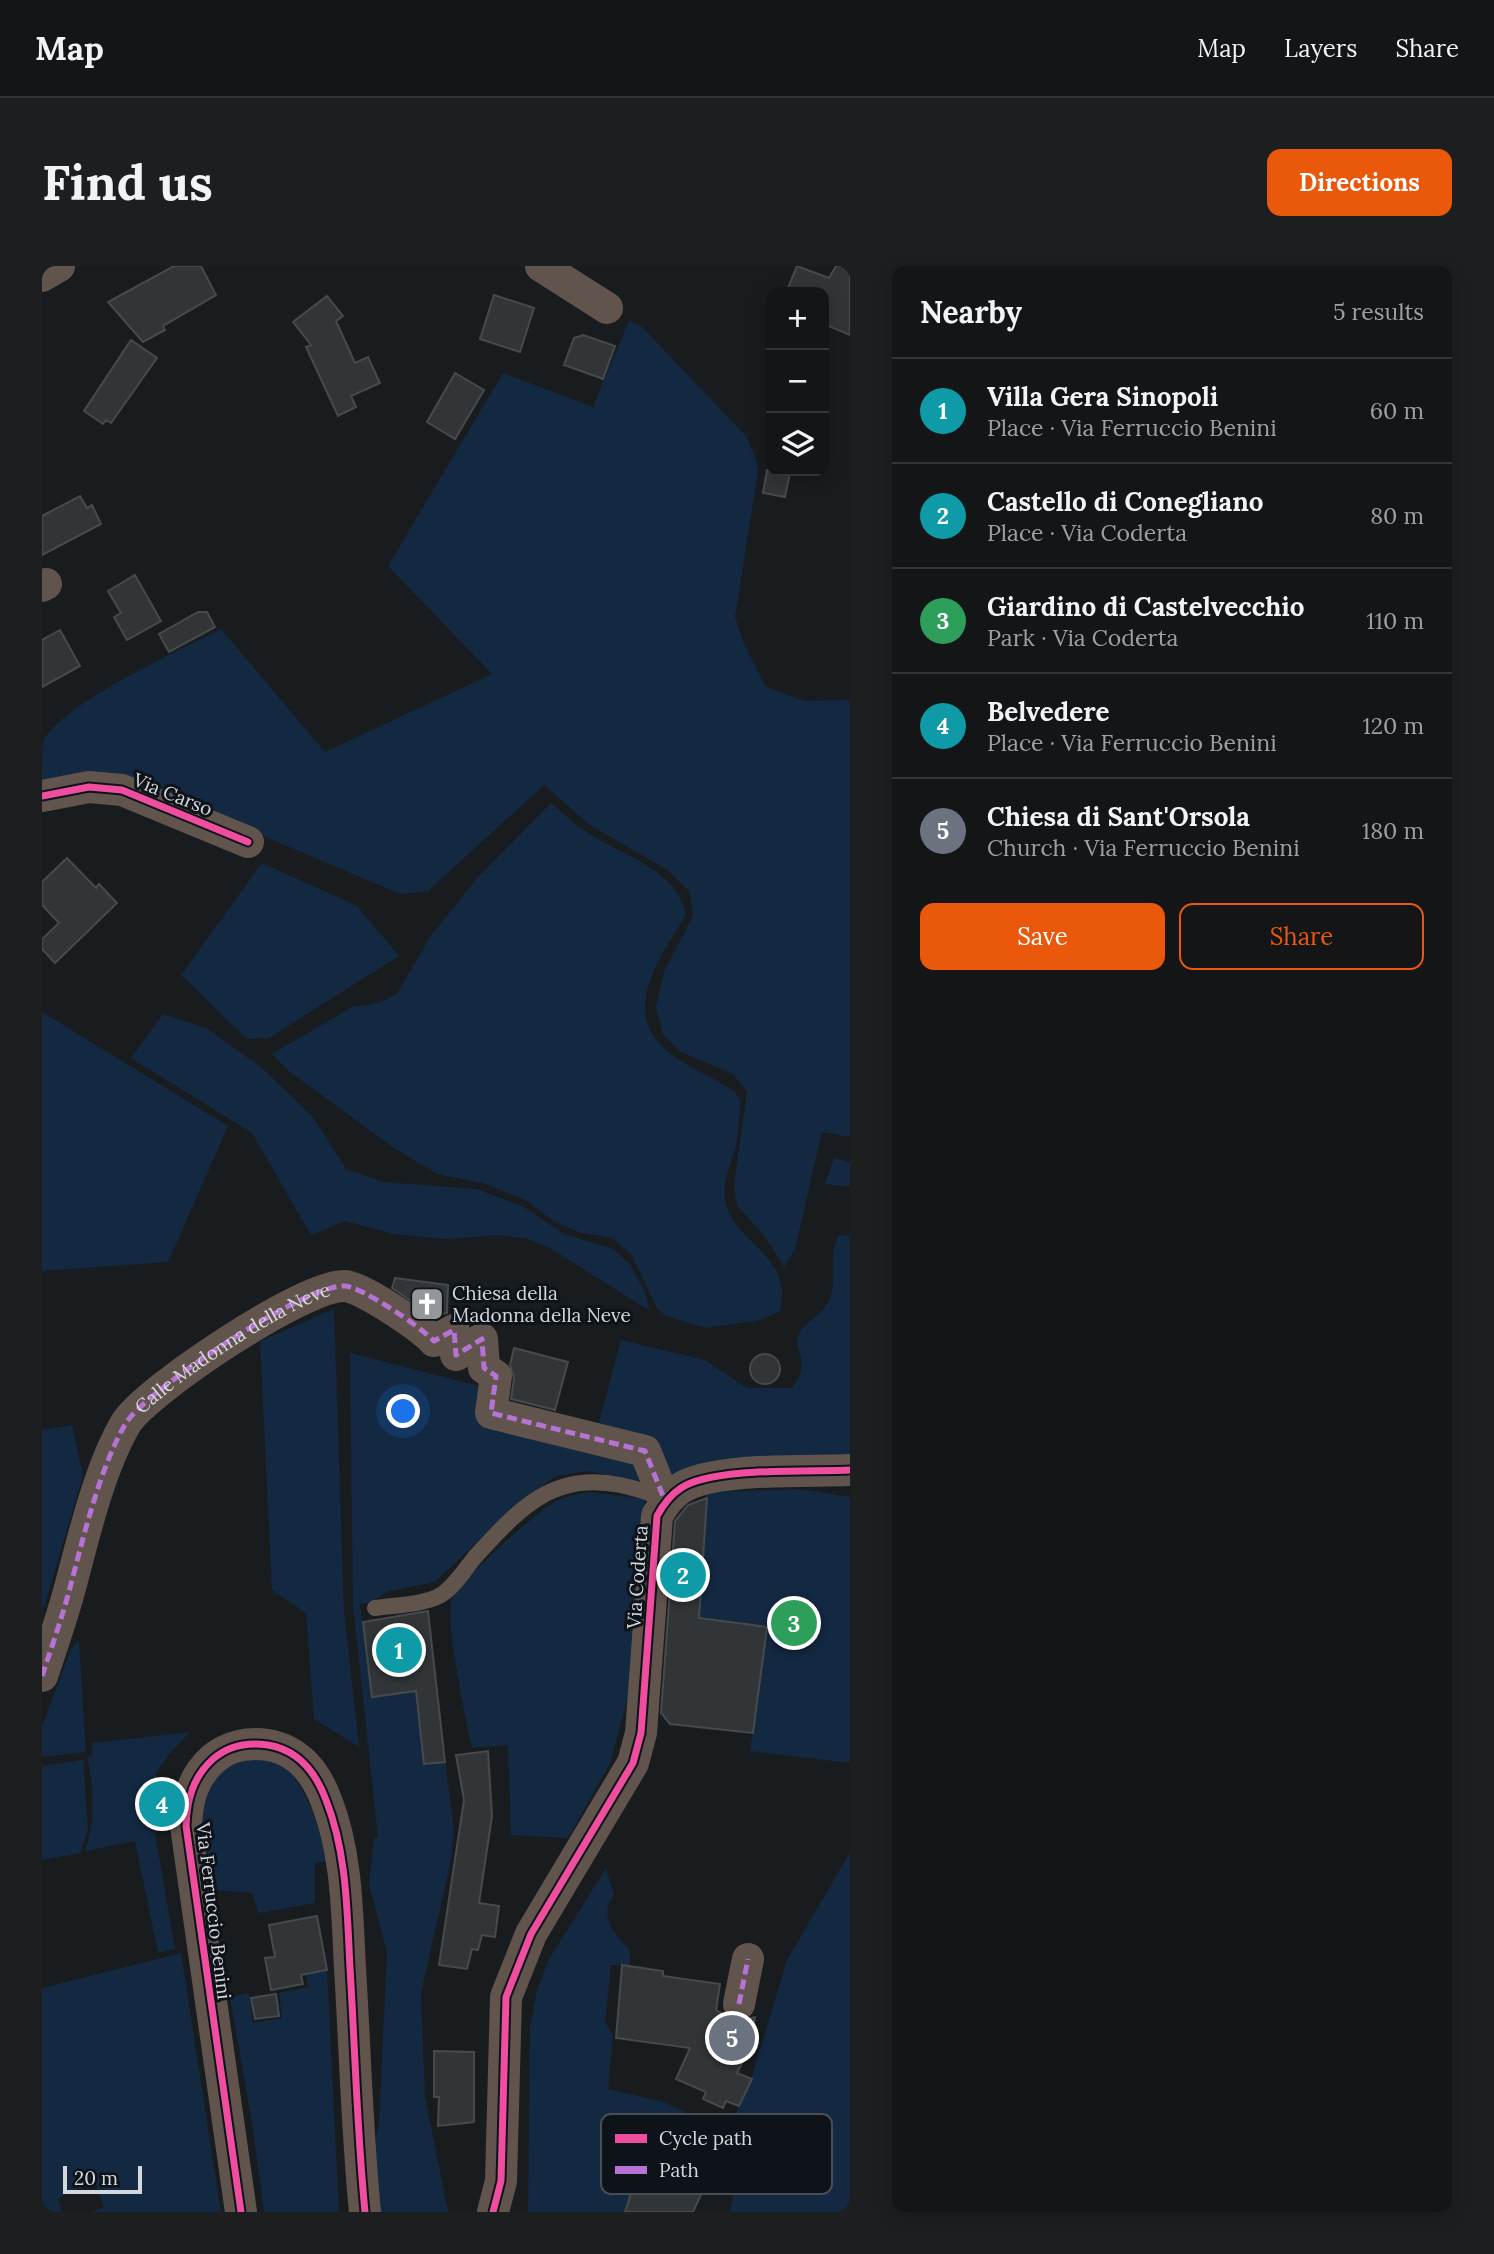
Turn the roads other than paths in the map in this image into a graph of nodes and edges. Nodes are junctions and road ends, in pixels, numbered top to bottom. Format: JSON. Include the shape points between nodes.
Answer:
{"nodes":[{"id":1,"x":59,"y":266,"type":"edge"},
{"id":2,"x":541,"y":266,"type":"edge"},
{"id":3,"x":42,"y":276,"type":"edge"},
{"id":4,"x":607,"y":308,"type":"dead end"},
{"id":5,"x":42,"y":796,"type":"edge"},
{"id":6,"x":248,"y":842,"type":"dead end"},
{"id":7,"x":850,"y":1470,"type":"edge"},
{"id":8,"x":665,"y":1502,"type":"junction"},
{"id":9,"x":376,"y":1608,"type":"dead end"},
{"id":10,"x":42,"y":1676,"type":"edge"},
{"id":11,"x":748,"y":1959,"type":"dead end"},
{"id":12,"x":739,"y":2004,"type":"dead end"},
{"id":13,"x":241,"y":2212,"type":"edge"},
{"id":14,"x":365,"y":2212,"type":"edge"},
{"id":15,"x":493,"y":2212,"type":"edge"}],
"edges":[{"from":1,"to":3,"type":"street"},
{"from":2,"to":4,"type":"street"},
{"from":5,"to":6,"type":"street","name":"Via Carso","via":[[89,787],[122,790]]},
{"from":7,"to":8,"type":"street","name":"Via Coderta","via":[[711,1476],[681,1488]]},
{"from":8,"to":9,"type":"lane","via":[[645,1490],[614,1483],[586,1480],[566,1484],[523,1509],[443,1594]]},
{"from":8,"to":10,"type":"street","name":"Calle Madonna della Neve","via":[[645,1451],[491,1413],[496,1376],[484,1368],[482,1339],[456,1355],[454,1330],[433,1341],[417,1323],[386,1309],[380,1301],[348,1286],[334,1287],[264,1317],[181,1375],[128,1420],[85,1524],[71,1587]]},
{"from":8,"to":15,"type":"street","name":"Via Coderta","via":[[657,1516],[642,1720],[633,1763],[531,1934],[506,1997],[501,2182]]},
{"from":11,"to":12,"type":"street"},
{"from":13,"to":14,"type":"street","name":"Via Ferruccio Benini","via":[[186,1826],[189,1797],[206,1766],[231,1748],[257,1743],[283,1748],[308,1766],[326,1798],[339,1843],[346,1891]]}]}
